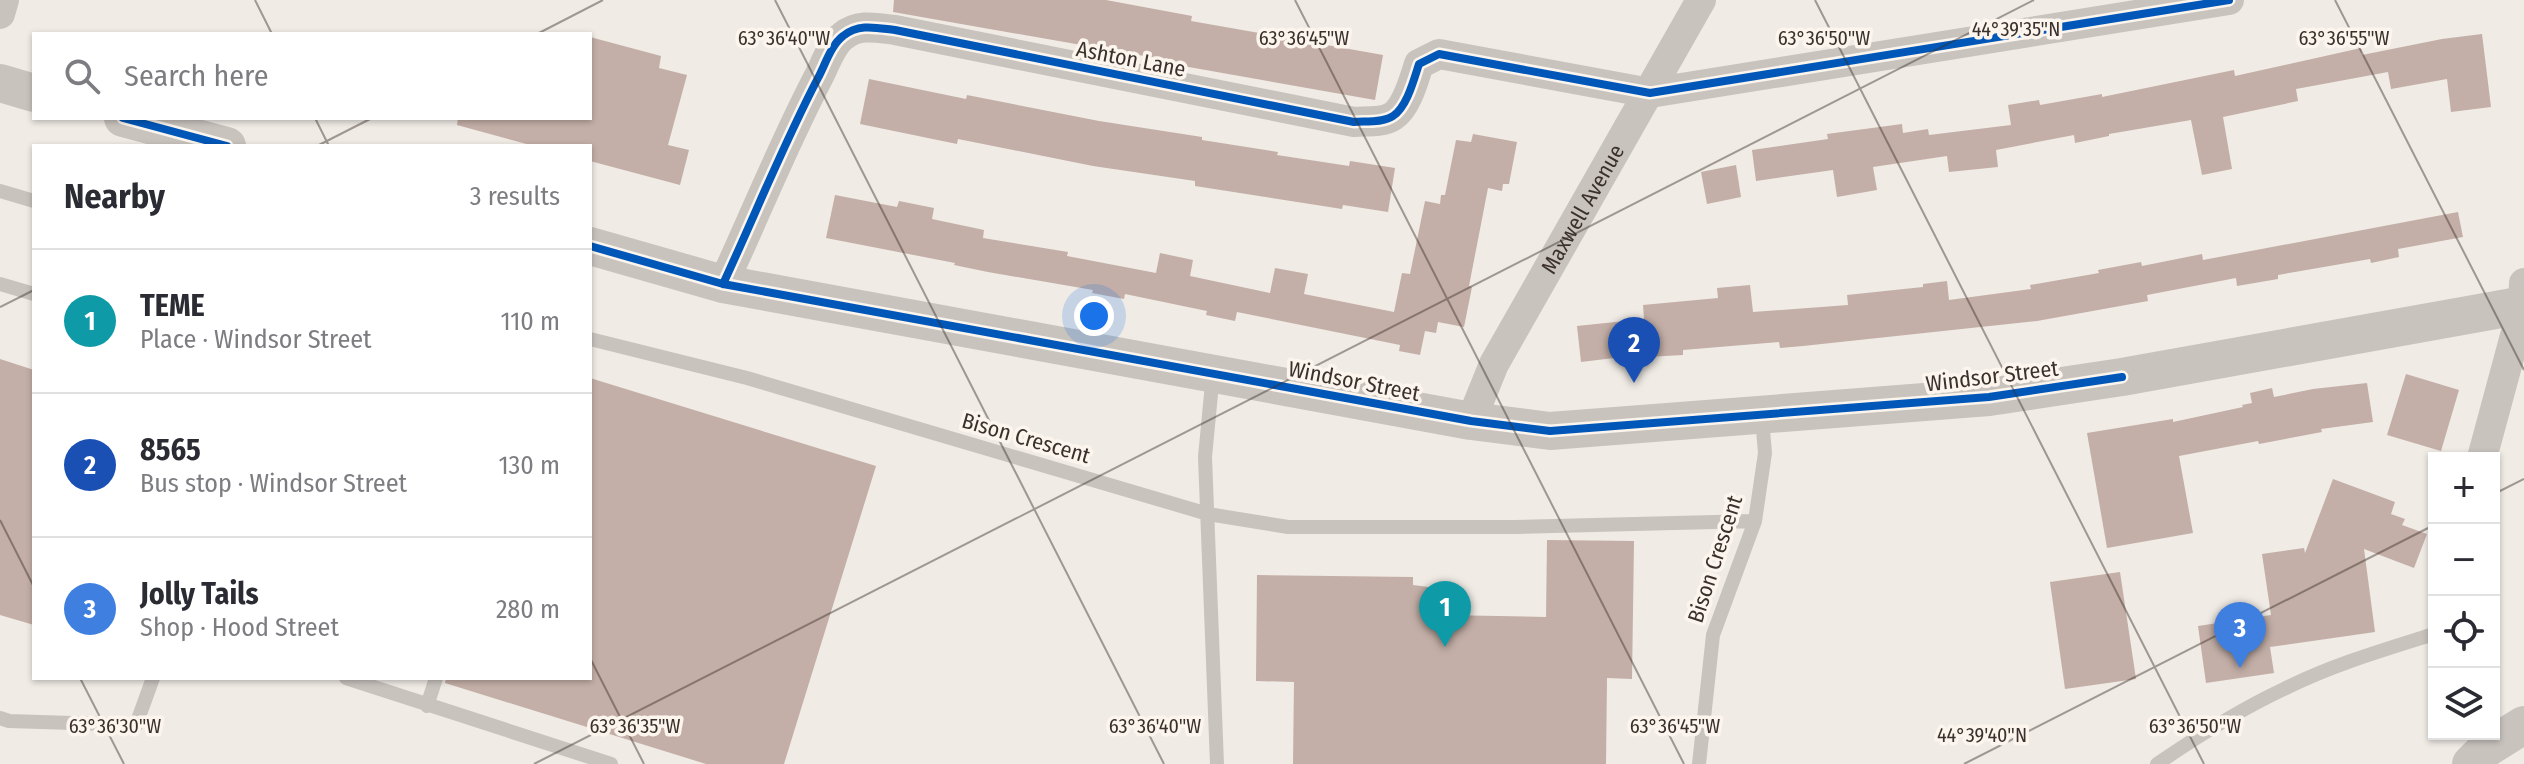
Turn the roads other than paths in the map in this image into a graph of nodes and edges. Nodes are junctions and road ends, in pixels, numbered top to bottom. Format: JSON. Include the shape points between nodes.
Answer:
{"nodes":[{"id":1,"x":4,"y":0,"type":"edge"},
{"id":2,"x":1701,"y":0,"type":"edge"},
{"id":3,"x":2229,"y":0,"type":"edge"},
{"id":4,"x":0,"y":14,"type":"edge"},
{"id":5,"x":0,"y":83,"type":"edge"},
{"id":6,"x":32,"y":92,"type":"edge"},
{"id":7,"x":1650,"y":93,"type":"junction"},
{"id":8,"x":130,"y":120,"type":"edge"},
{"id":9,"x":220,"y":144,"type":"edge"},
{"id":10,"x":0,"y":191,"type":"edge"},
{"id":11,"x":32,"y":200,"type":"edge"},
{"id":12,"x":592,"y":247,"type":"edge"},
{"id":13,"x":0,"y":284,"type":"edge"},
{"id":14,"x":723,"y":284,"type":"junction"},
{"id":15,"x":32,"y":293,"type":"edge"},
{"id":16,"x":2524,"y":298,"type":"edge"},
{"id":17,"x":592,"y":339,"type":"edge"},
{"id":18,"x":1213,"y":373,"type":"junction"},
{"id":19,"x":1761,"y":416,"type":"junction"},
{"id":20,"x":1471,"y":421,"type":"junction"},
{"id":21,"x":2484,"y":452,"type":"edge"},
{"id":22,"x":1208,"y":514,"type":"junction"},
{"id":23,"x":1755,"y":521,"type":"junction"},
{"id":24,"x":2428,"y":636,"type":"edge"},
{"id":25,"x":152,"y":680,"type":"edge"},
{"id":26,"x":352,"y":680,"type":"edge"},
{"id":27,"x":435,"y":680,"type":"edge"},
{"id":28,"x":427,"y":706,"type":"junction"},
{"id":29,"x":0,"y":718,"type":"edge"},
{"id":30,"x":2524,"y":725,"type":"edge"},
{"id":31,"x":2478,"y":749,"type":"edge"},
{"id":32,"x":611,"y":764,"type":"edge"},
{"id":33,"x":1217,"y":764,"type":"edge"},
{"id":34,"x":1699,"y":764,"type":"edge"},
{"id":35,"x":2157,"y":764,"type":"edge"}],
"edges":[{"from":1,"to":4,"type":"street"},
{"from":2,"to":7,"type":"street","name":"Maxwell Avenue"},
{"from":3,"to":7,"type":"street"},
{"from":5,"to":6,"type":"street"},
{"from":7,"to":14,"type":"street","name":"Ashton Lane","via":[[1439,54],[1419,64],[1408,96],[1393,116],[1354,122],[866,26],[839,39],[829,57]]},
{"from":7,"to":20,"type":"street","name":"Maxwell Avenue","via":[[1494,364]]},
{"from":8,"to":9,"type":"street"},
{"from":10,"to":11,"type":"lane"},
{"from":12,"to":14,"type":"street","name":"Windsor Street"},
{"from":13,"to":15,"type":"lane"},
{"from":14,"to":18,"type":"street","name":"Windsor Street"},
{"from":16,"to":19,"type":"street","name":"Windsor Street","via":[[2122,377],[1989,397]]},
{"from":16,"to":21,"type":"street"},
{"from":17,"to":22,"type":"lane","name":"Bison Crescent","via":[[747,378]]},
{"from":18,"to":20,"type":"street","name":"Windsor Street"},
{"from":18,"to":22,"type":"lane","via":[[1205,457]]},
{"from":19,"to":20,"type":"street","name":"Windsor Street","via":[[1550,431]]},
{"from":19,"to":23,"type":"lane","name":"Bison Crescent","via":[[1765,453]]},
{"from":22,"to":23,"type":"lane","name":"Bison Crescent","via":[[1288,527]]},
{"from":22,"to":33,"type":"lane"},
{"from":23,"to":34,"type":"lane","name":"Bison Crescent","via":[[1713,635]]},
{"from":24,"to":35,"type":"lane","via":[[2285,688]]},
{"from":25,"to":29,"type":"lane","via":[[136,725]]},
{"from":26,"to":28,"type":"lane"},
{"from":27,"to":28,"type":"lane"},
{"from":28,"to":32,"type":"lane"},
{"from":30,"to":31,"type":"street"}]}
